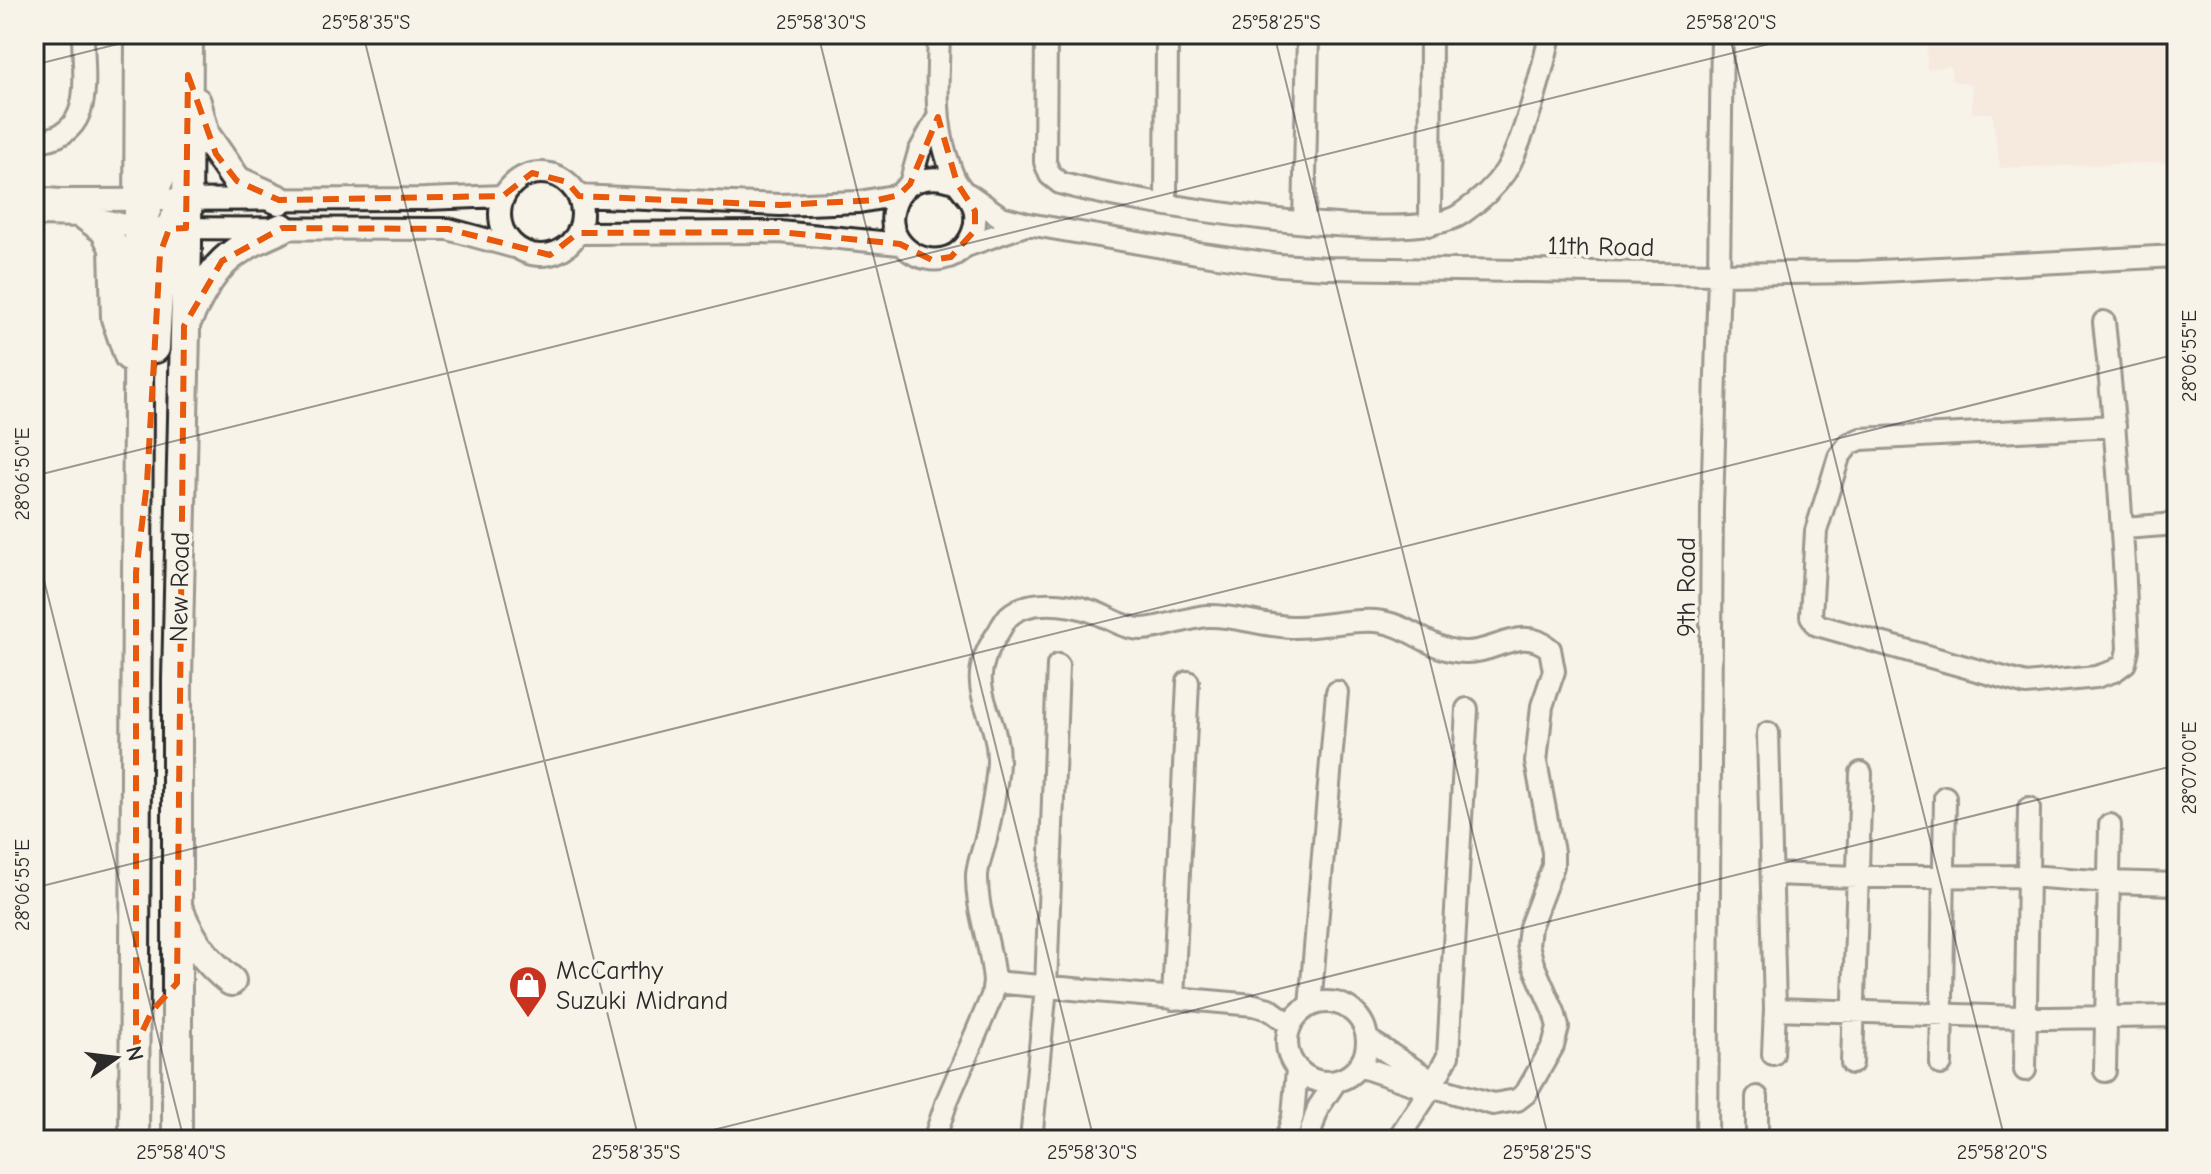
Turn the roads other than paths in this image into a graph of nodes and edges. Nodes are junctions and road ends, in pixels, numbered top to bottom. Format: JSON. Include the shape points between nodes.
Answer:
{"nodes":[{"id":1,"x":83,"y":34,"type":"edge"},
{"id":2,"x":140,"y":34,"type":"edge"},
{"id":3,"x":168,"y":34,"type":"edge"},
{"id":4,"x":188,"y":34,"type":"edge"},
{"id":5,"x":939,"y":34,"type":"edge"},
{"id":6,"x":1046,"y":34,"type":"edge"},
{"id":7,"x":1167,"y":34,"type":"edge"},
{"id":8,"x":1308,"y":34,"type":"edge"},
{"id":9,"x":1431,"y":34,"type":"edge"},
{"id":10,"x":1550,"y":34,"type":"edge"},
{"id":11,"x":1722,"y":34,"type":"edge"},
{"id":12,"x":188,"y":75,"type":"junction"},
{"id":13,"x":938,"y":117,"type":"junction"},
{"id":14,"x":34,"y":141,"type":"edge"},
{"id":15,"x":962,"y":188,"type":"junction"},
{"id":16,"x":904,"y":190,"type":"junction"},
{"id":17,"x":503,"y":196,"type":"junction"},
{"id":18,"x":579,"y":196,"type":"junction"},
{"id":19,"x":34,"y":198,"type":"edge"},
{"id":20,"x":145,"y":200,"type":"junction"},
{"id":21,"x":279,"y":200,"type":"junction"},
{"id":22,"x":1166,"y":203,"type":"junction"},
{"id":23,"x":34,"y":215,"type":"edge"},
{"id":24,"x":86,"y":216,"type":"junction"},
{"id":25,"x":181,"y":219,"type":"junction"},
{"id":26,"x":1304,"y":223,"type":"junction"},
{"id":27,"x":1028,"y":224,"type":"junction"},
{"id":28,"x":1430,"y":225,"type":"junction"},
{"id":29,"x":138,"y":228,"type":"junction"},
{"id":30,"x":282,"y":228,"type":"junction"},
{"id":31,"x":578,"y":233,"type":"junction"},
{"id":32,"x":900,"y":244,"type":"junction"},
{"id":33,"x":966,"y":246,"type":"junction"},
{"id":34,"x":514,"y":247,"type":"junction"},
{"id":35,"x":2177,"y":256,"type":"edge"},
{"id":36,"x":1719,"y":274,"type":"junction"},
{"id":37,"x":2104,"y":322,"type":"dead end"},
{"id":38,"x":184,"y":326,"type":"junction"},
{"id":39,"x":136,"y":380,"type":"junction"},
{"id":40,"x":2115,"y":426,"type":"junction"},
{"id":41,"x":2177,"y":524,"type":"edge"},
{"id":42,"x":2124,"y":528,"type":"junction"},
{"id":43,"x":136,"y":572,"type":"junction"},
{"id":44,"x":1058,"y":665,"type":"dead end"},
{"id":45,"x":1188,"y":682,"type":"dead end"},
{"id":46,"x":1337,"y":692,"type":"dead end"},
{"id":47,"x":1467,"y":709,"type":"dead end"},
{"id":48,"x":1768,"y":733,"type":"dead end"},
{"id":49,"x":1861,"y":773,"type":"dead end"},
{"id":50,"x":1945,"y":797,"type":"dead end"},
{"id":51,"x":2029,"y":808,"type":"dead end"},
{"id":52,"x":2110,"y":825,"type":"dead end"},
{"id":53,"x":1772,"y":874,"type":"junction"},
{"id":54,"x":2029,"y":876,"type":"junction"},
{"id":55,"x":1858,"y":877,"type":"junction"},
{"id":56,"x":1945,"y":878,"type":"junction"},
{"id":57,"x":2108,"y":882,"type":"junction"},
{"id":58,"x":2177,"y":884,"type":"edge"},
{"id":59,"x":177,"y":905,"type":"junction"},
{"id":60,"x":231,"y":981,"type":"dead end"},
{"id":61,"x":994,"y":982,"type":"junction"},
{"id":62,"x":177,"y":983,"type":"junction"},
{"id":63,"x":1046,"y":987,"type":"junction"},
{"id":64,"x":1173,"y":999,"type":"junction"},
{"id":65,"x":1310,"y":1006,"type":"junction"},
{"id":66,"x":1775,"y":1009,"type":"junction"},
{"id":67,"x":1853,"y":1011,"type":"junction"},
{"id":68,"x":1942,"y":1015,"type":"junction"},
{"id":69,"x":2177,"y":1016,"type":"edge"},
{"id":70,"x":2025,"y":1017,"type":"junction"},
{"id":71,"x":2106,"y":1017,"type":"junction"},
{"id":72,"x":1291,"y":1025,"type":"junction"},
{"id":73,"x":1367,"y":1039,"type":"junction"},
{"id":74,"x":136,"y":1045,"type":"junction"},
{"id":75,"x":1773,"y":1054,"type":"dead end"},
{"id":76,"x":1852,"y":1063,"type":"dead end"},
{"id":77,"x":1941,"y":1064,"type":"dead end"},
{"id":78,"x":1359,"y":1066,"type":"junction"},
{"id":79,"x":1297,"y":1069,"type":"junction"},
{"id":80,"x":2025,"y":1070,"type":"dead end"},
{"id":81,"x":2105,"y":1071,"type":"dead end"},
{"id":82,"x":1336,"y":1081,"type":"junction"},
{"id":83,"x":1435,"y":1087,"type":"junction"},
{"id":84,"x":1757,"y":1097,"type":"dead end"},
{"id":85,"x":134,"y":1140,"type":"edge"},
{"id":86,"x":177,"y":1140,"type":"edge"},
{"id":87,"x":937,"y":1140,"type":"edge"},
{"id":88,"x":1031,"y":1140,"type":"edge"},
{"id":89,"x":1286,"y":1140,"type":"edge"},
{"id":90,"x":1308,"y":1140,"type":"edge"},
{"id":91,"x":1397,"y":1140,"type":"edge"},
{"id":92,"x":1707,"y":1140,"type":"edge"},
{"id":93,"x":1757,"y":1140,"type":"edge"}],
"edges":[{"from":1,"to":14,"type":"street","via":[[80,117],[64,133]]},
{"from":2,"to":20,"type":"main road","name":"New Road"},
{"from":3,"to":20,"type":"main road","via":[[162,172]]},
{"from":4,"to":12,"type":"main road","name":"New Road"},
{"from":5,"to":13,"type":"street"},
{"from":6,"to":22,"type":"street","via":[[1045,162],[1050,175],[1073,187]]},
{"from":7,"to":22,"type":"street"},
{"from":8,"to":26,"type":"street"},
{"from":9,"to":28,"type":"street"},
{"from":10,"to":28,"type":"street","via":[[1505,172],[1459,216]]},
{"from":11,"to":36,"type":"street","name":"9th Road"},
{"from":12,"to":21,"type":"main road","via":[[205,135],[216,154],[237,181]]},
{"from":12,"to":25,"type":"main road","name":"New Road"},
{"from":13,"to":15,"type":"street"},
{"from":13,"to":16,"type":"street"},
{"from":15,"to":16,"type":"street","via":[[941,177],[925,177]]},
{"from":15,"to":27,"type":"street","name":"11th Road","via":[[1001,217]]},
{"from":15,"to":33,"type":"street","via":[[975,211],[975,230]]},
{"from":16,"to":18,"type":"street","via":[[859,202],[780,205]]},
{"from":16,"to":32,"type":"street","via":[[892,211]]},
{"from":17,"to":18,"type":"street","via":[[515,181],[532,173],[551,173]]},
{"from":17,"to":21,"type":"street"},
{"from":17,"to":34,"type":"street","via":[[499,214]]},
{"from":18,"to":31,"type":"street"},
{"from":19,"to":20,"type":"street"},
{"from":20,"to":25,"type":"street"},
{"from":20,"to":29,"type":"main road","name":"New Road"},
{"from":21,"to":25,"type":"street"},
{"from":22,"to":26,"type":"street"},
{"from":23,"to":24,"type":"street"},
{"from":24,"to":29,"type":"street"},
{"from":24,"to":39,"type":"main road","via":[[105,230],[114,248],[116,318]]},
{"from":25,"to":29,"type":"street"},
{"from":25,"to":30,"type":"street"},
{"from":25,"to":38,"type":"main road","name":"New Road"},
{"from":25,"to":43,"type":"main road","via":[[160,254],[147,483]]},
{"from":26,"to":28,"type":"street"},
{"from":27,"to":33,"type":"street","name":"11th Road"},
{"from":27,"to":36,"type":"street","name":"11th Road","via":[[1279,265]]},
{"from":29,"to":39,"type":"main road","name":"New Road"},
{"from":30,"to":34,"type":"street","via":[[448,229]]},
{"from":30,"to":38,"type":"main road","via":[[222,261]]},
{"from":31,"to":32,"type":"street","via":[[780,232]]},
{"from":31,"to":34,"type":"street","via":[[567,247],[550,255],[531,255]]},
{"from":32,"to":33,"type":"street","via":[[915,256],[932,260],[951,257]]},
{"from":35,"to":36,"type":"street","name":"11th Road"},
{"from":36,"to":92,"type":"street","name":"9th Road"},
{"from":37,"to":40,"type":"street"},
{"from":38,"to":59,"type":"main road","name":"New Road"},
{"from":39,"to":43,"type":"main road","name":"New Road"},
{"from":40,"to":42,"type":"street"},
{"from":40,"to":42,"type":"street","via":[[1861,439],[1849,444],[1839,457],[1816,531],[1811,616],[1817,625],[2006,680],[2026,684],[2096,677],[2125,663],[2128,649]]},
{"from":41,"to":42,"type":"street"},
{"from":43,"to":74,"type":"main road","name":"New Road"},
{"from":44,"to":63,"type":"street"},
{"from":45,"to":64,"type":"street"},
{"from":46,"to":65,"type":"street"},
{"from":47,"to":83,"type":"street","via":[[1449,1044]]},
{"from":48,"to":53,"type":"street"},
{"from":49,"to":55,"type":"street"},
{"from":50,"to":56,"type":"street"},
{"from":51,"to":54,"type":"street"},
{"from":52,"to":57,"type":"street"},
{"from":53,"to":55,"type":"street"},
{"from":53,"to":66,"type":"street"},
{"from":54,"to":56,"type":"street"},
{"from":54,"to":57,"type":"street"},
{"from":54,"to":70,"type":"street"},
{"from":55,"to":56,"type":"street"},
{"from":55,"to":67,"type":"street"},
{"from":56,"to":68,"type":"street"},
{"from":57,"to":58,"type":"street"},
{"from":57,"to":71,"type":"street"},
{"from":59,"to":60,"type":"main road","via":[[199,950]]},
{"from":59,"to":62,"type":"main road","name":"New Road"},
{"from":61,"to":63,"type":"street"},
{"from":61,"to":83,"type":"street","via":[[977,872],[998,758],[979,676],[986,651],[1010,616],[1044,604],[1091,611],[1139,629],[1205,616],[1294,628],[1375,620],[1407,628],[1435,647],[1468,653],[1520,637],[1533,639],[1550,649],[1553,659],[1536,762],[1553,866],[1528,945],[1558,1027],[1553,1046],[1517,1100],[1493,1104]]},
{"from":61,"to":87,"type":"street","via":[[941,1117]]},
{"from":62,"to":74,"type":"main road","via":[[152,1011]]},
{"from":62,"to":86,"type":"main road","name":"New Road"},
{"from":63,"to":64,"type":"street"},
{"from":63,"to":88,"type":"street"},
{"from":64,"to":72,"type":"street","via":[[1263,1007]]},
{"from":65,"to":72,"type":"street"},
{"from":65,"to":73,"type":"street","via":[[1331,1002],[1352,1011]]},
{"from":66,"to":67,"type":"street"},
{"from":66,"to":75,"type":"street"},
{"from":67,"to":68,"type":"street"},
{"from":67,"to":76,"type":"street"},
{"from":68,"to":70,"type":"street"},
{"from":68,"to":77,"type":"street"},
{"from":69,"to":71,"type":"street"},
{"from":70,"to":71,"type":"street"},
{"from":70,"to":80,"type":"street"},
{"from":71,"to":81,"type":"street"},
{"from":72,"to":79,"type":"street","via":[[1287,1048]]},
{"from":73,"to":78,"type":"street"},
{"from":73,"to":83,"type":"street"},
{"from":74,"to":85,"type":"main road","name":"New Road"},
{"from":78,"to":82,"type":"street"},
{"from":78,"to":83,"type":"street"},
{"from":79,"to":82,"type":"street","via":[[1315,1081]]},
{"from":79,"to":89,"type":"street"},
{"from":82,"to":90,"type":"street","via":[[1318,1108]]},
{"from":83,"to":91,"type":"street"},
{"from":84,"to":93,"type":"street"}]}
